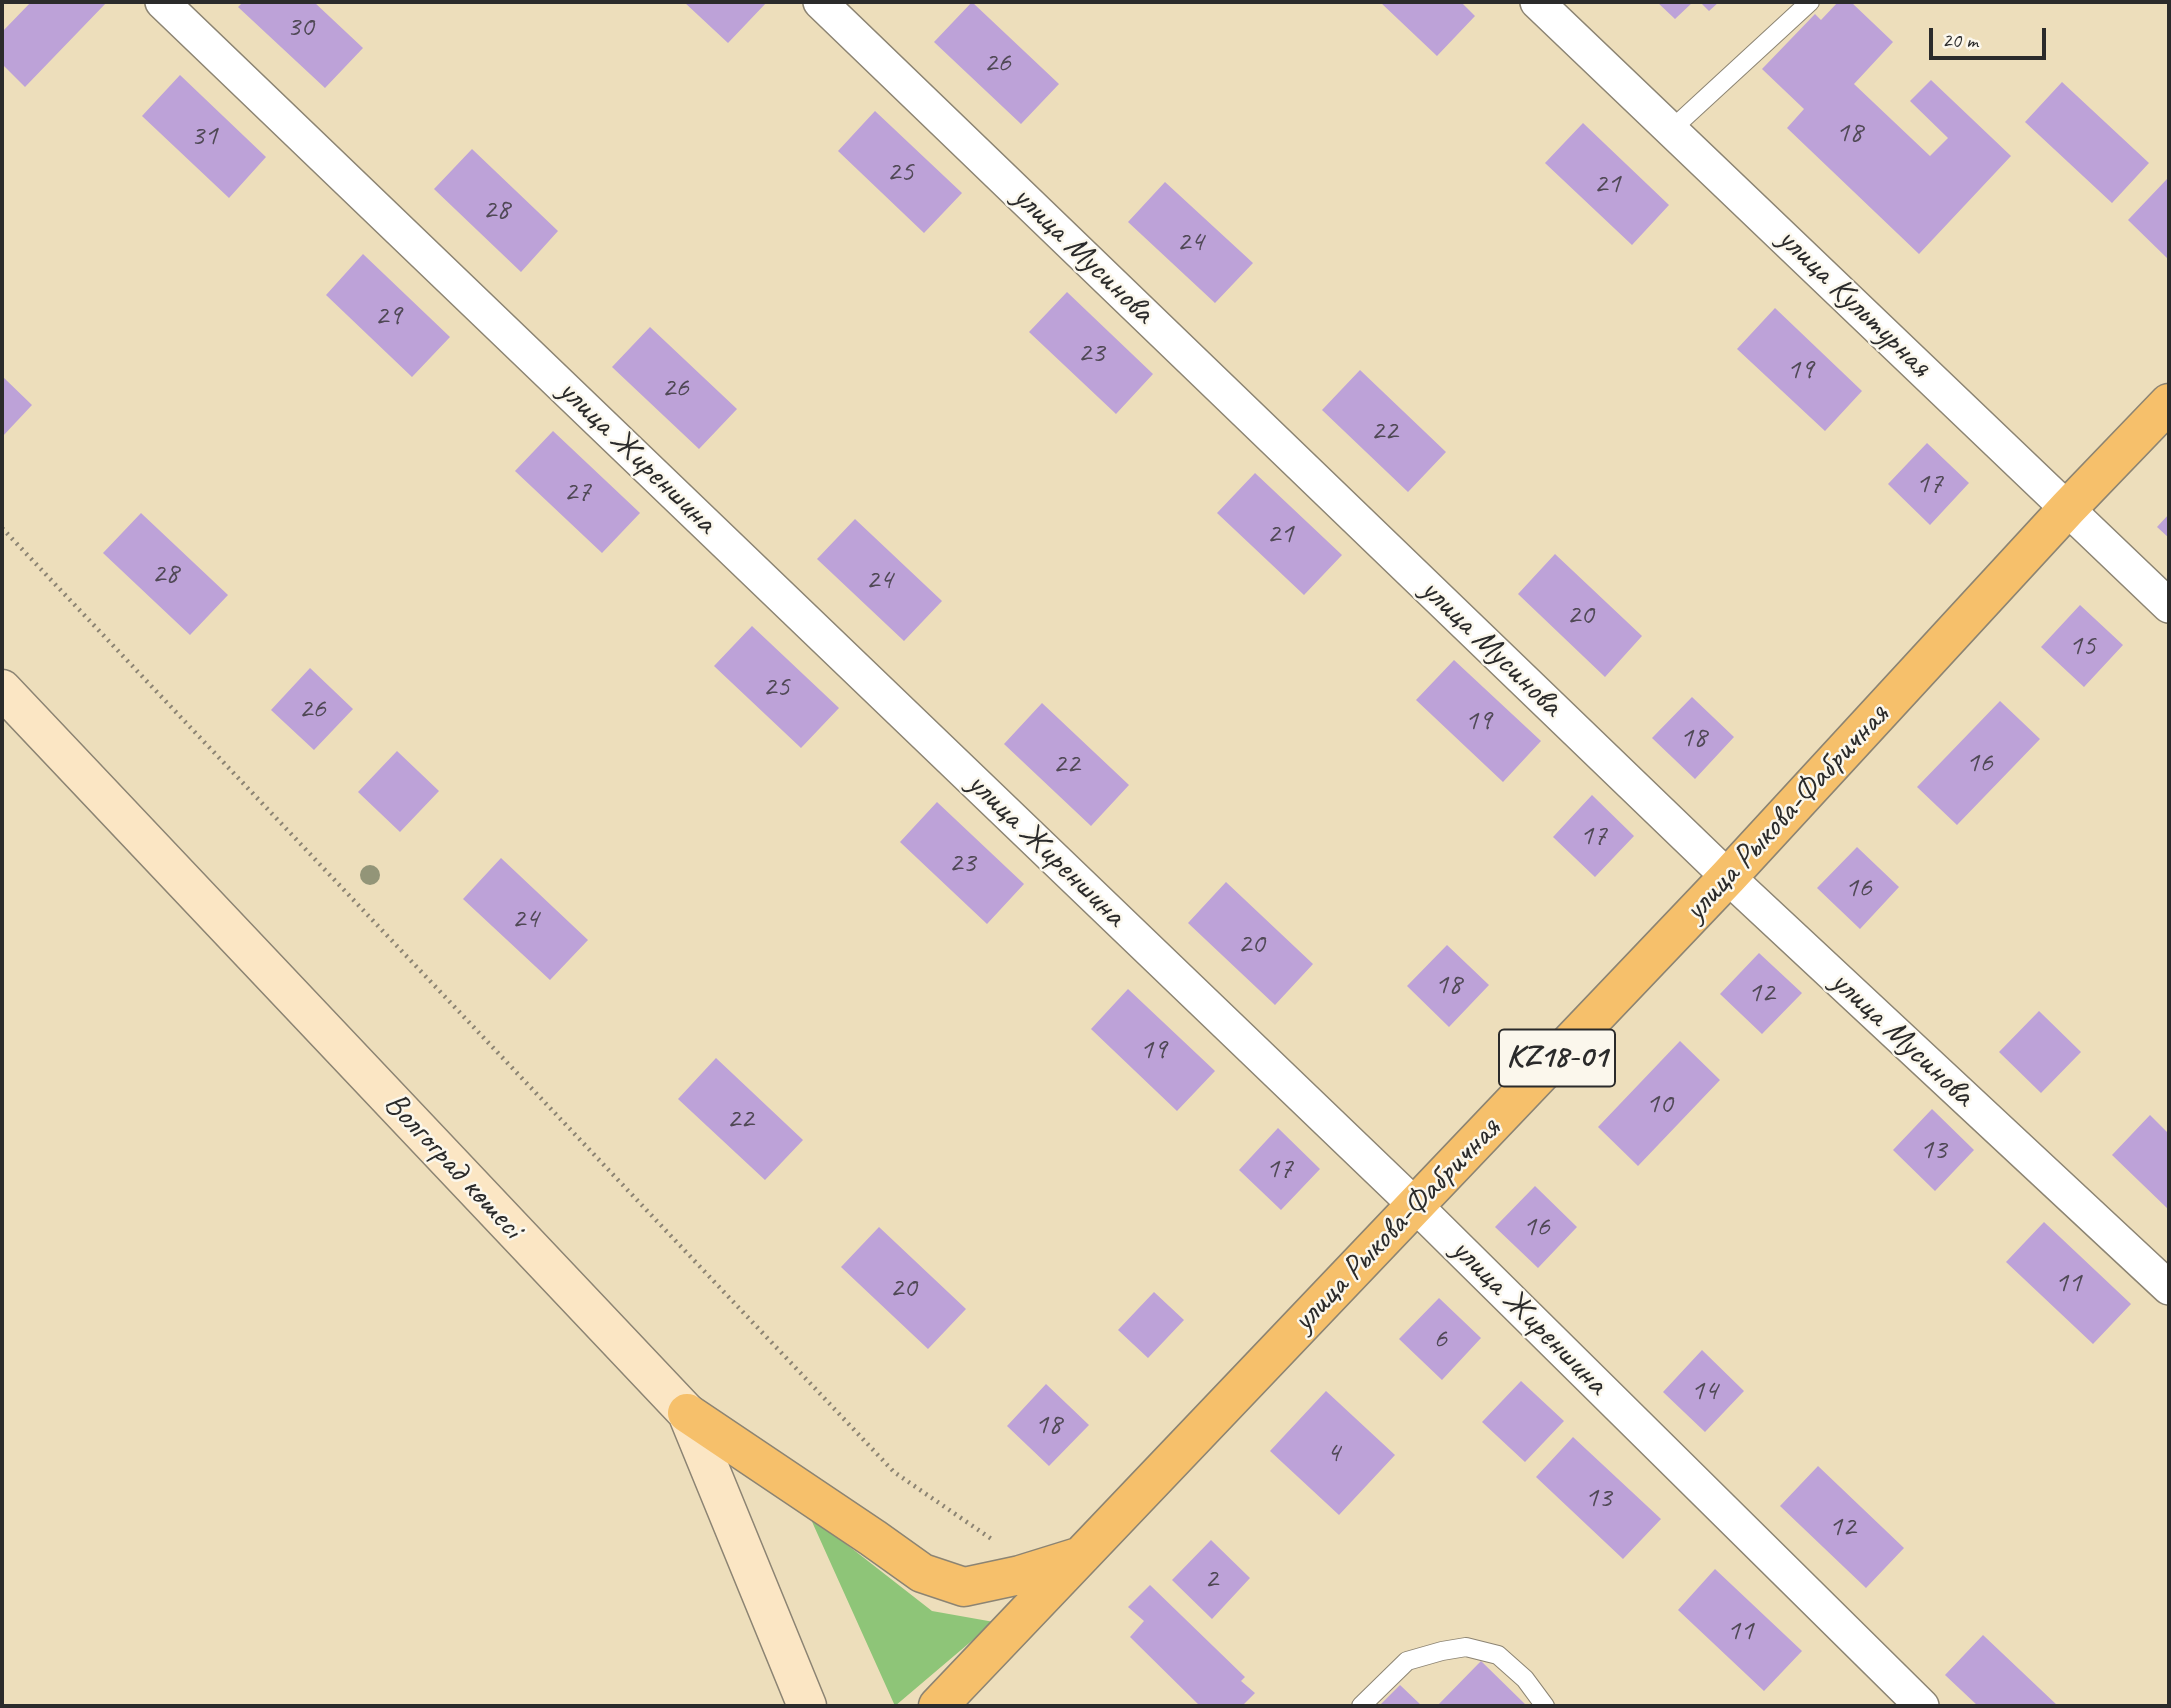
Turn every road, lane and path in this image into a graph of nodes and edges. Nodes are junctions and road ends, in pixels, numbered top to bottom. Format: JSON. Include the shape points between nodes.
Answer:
{"nodes":[{"id":1,"x":162,"y":2,"type":"edge"},
{"id":2,"x":820,"y":2,"type":"edge"},
{"id":3,"x":1537,"y":2,"type":"edge"},
{"id":4,"x":1810,"y":2,"type":"edge"},
{"id":5,"x":1672,"y":129,"type":"junction"},
{"id":6,"x":2169,"y":403,"type":"edge"},
{"id":7,"x":2068,"y":508,"type":"junction"},
{"id":8,"x":2,"y":527,"type":"edge"},
{"id":9,"x":2169,"y":606,"type":"edge"},
{"id":10,"x":2,"y":689,"type":"edge"},
{"id":11,"x":1728,"y":877,"type":"junction"},
{"id":12,"x":1416,"y":1206,"type":"junction"},
{"id":13,"x":2169,"y":1288,"type":"edge"},
{"id":14,"x":687,"y":1413,"type":"junction"},
{"id":15,"x":1080,"y":1557,"type":"junction"},
{"id":16,"x":1038,"y":1570,"type":"junction"},
{"id":17,"x":807,"y":1706,"type":"edge"},
{"id":18,"x":938,"y":1706,"type":"edge"},
{"id":19,"x":1361,"y":1706,"type":"edge"},
{"id":20,"x":1545,"y":1706,"type":"edge"},
{"id":21,"x":1922,"y":1706,"type":"edge"}],
"edges":[{"from":1,"to":12,"type":"street","name":"улица Жиреншина"},
{"from":2,"to":11,"type":"street","name":"улица Мусинова"},
{"from":3,"to":5,"type":"street","name":"улица Культурная"},
{"from":4,"to":5,"type":"lane"},
{"from":5,"to":7,"type":"street","name":"улица Культурная"},
{"from":6,"to":7,"type":"main road","name":"улица Рыкова-Фабричная","number":"KZ18-01"},
{"from":7,"to":9,"type":"street","name":"улица Культурная"},
{"from":7,"to":11,"type":"main road","name":"улица Рыкова-Фабричная","number":"KZ18-01"},
{"from":8,"to":16,"type":"path","via":[[894,1472]]},
{"from":10,"to":14,"type":"main road","name":"Волгоград көшесі"},
{"from":11,"to":12,"type":"main road","name":"улица Рыкова-Фабричная","number":"KZ18-01"},
{"from":11,"to":13,"type":"street","name":"улица Мусинова"},
{"from":12,"to":15,"type":"main road","name":"улица Рыкова-Фабричная","number":"KZ18-01"},
{"from":12,"to":21,"type":"street","name":"улица Жиреншина"},
{"from":14,"to":16,"type":"main road","via":[[922,1573],[964,1587]]},
{"from":14,"to":17,"type":"main road","name":"Волгоград көшесі"},
{"from":15,"to":16,"type":"main road"},
{"from":15,"to":18,"type":"main road","name":"улица Рыкова-Фабричная","number":"KZ18-01"},
{"from":19,"to":20,"type":"lane","via":[[1407,1661],[1466,1647],[1498,1655],[1525,1679]]}]}
